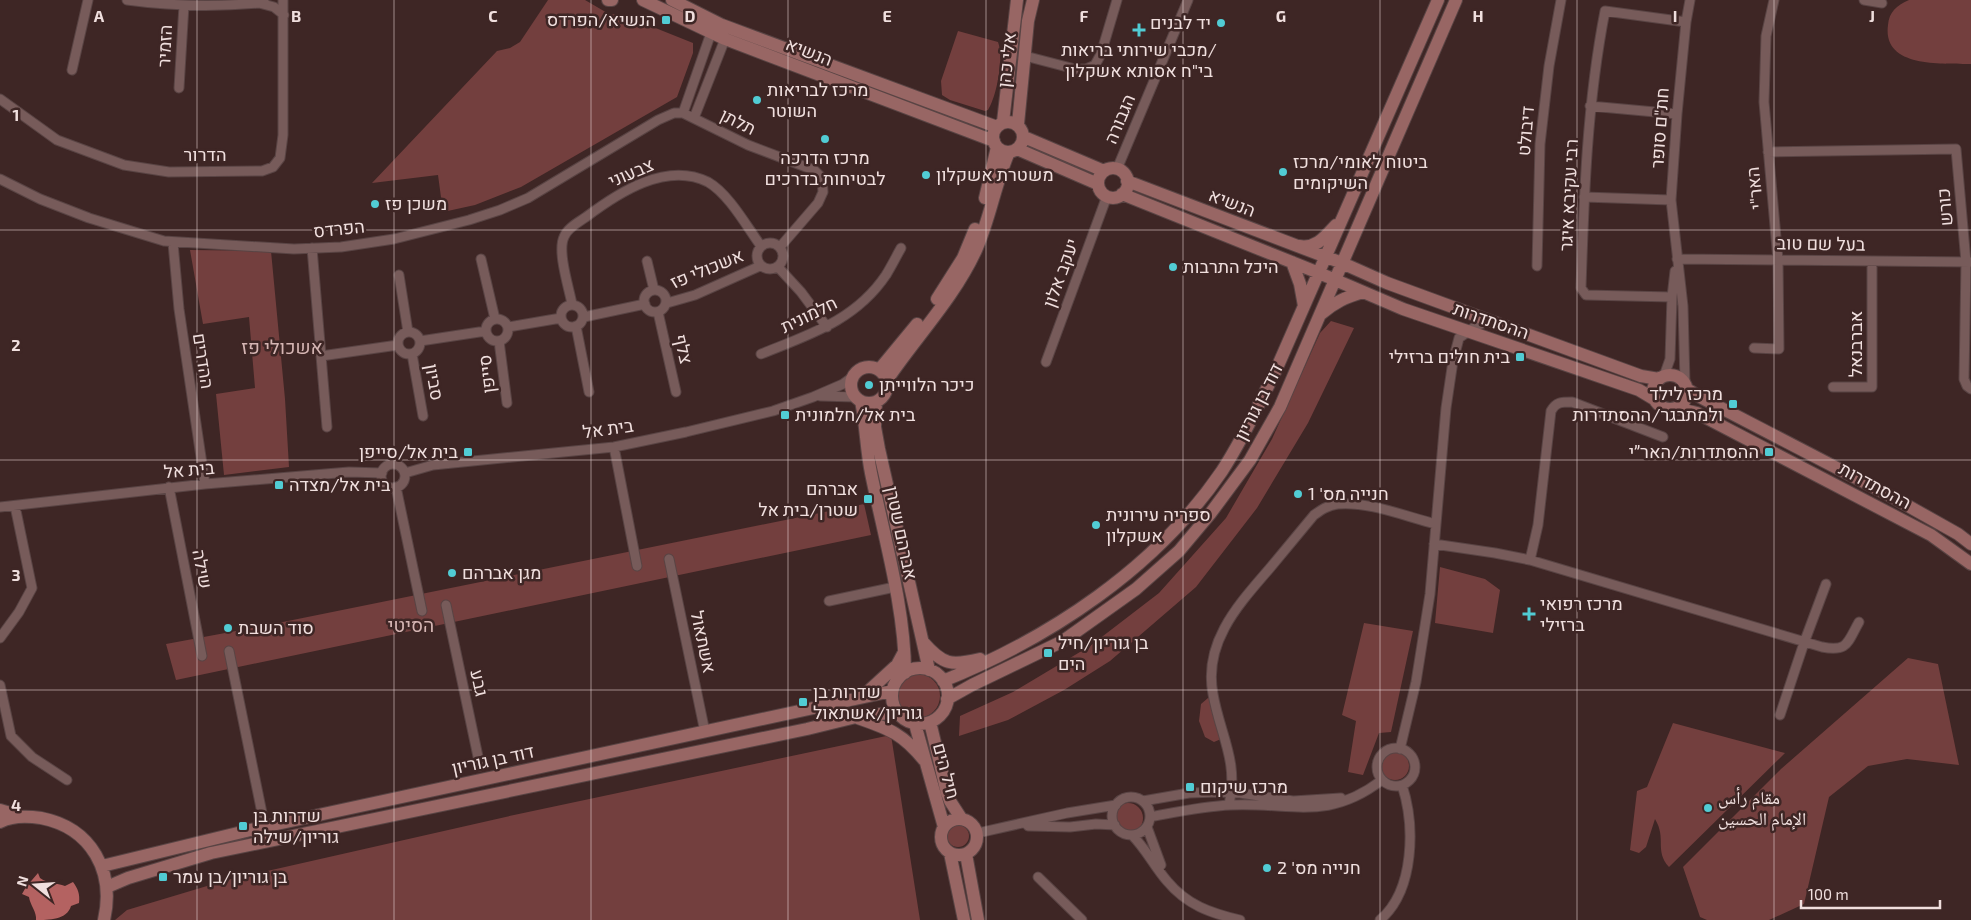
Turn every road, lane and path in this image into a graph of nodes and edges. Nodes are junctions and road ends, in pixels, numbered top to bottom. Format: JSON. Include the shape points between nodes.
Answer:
{"nodes":[{"id":1,"x":88,"y":0,"type":"edge"},
{"id":2,"x":127,"y":0,"type":"edge"},
{"id":3,"x":283,"y":0,"type":"edge"},
{"id":4,"x":608,"y":0,"type":"edge"},
{"id":5,"x":612,"y":0,"type":"edge"},
{"id":6,"x":643,"y":0,"type":"edge"},
{"id":7,"x":672,"y":0,"type":"edge"},
{"id":8,"x":1017,"y":0,"type":"edge"},
{"id":9,"x":1033,"y":0,"type":"edge"},
{"id":10,"x":1117,"y":0,"type":"edge"},
{"id":11,"x":1188,"y":0,"type":"edge"},
{"id":12,"x":1438,"y":0,"type":"edge"},
{"id":13,"x":1456,"y":0,"type":"edge"},
{"id":14,"x":1561,"y":0,"type":"edge"},
{"id":15,"x":1690,"y":0,"type":"edge"},
{"id":16,"x":1774,"y":0,"type":"edge"},
{"id":17,"x":1864,"y":0,"type":"edge"},
{"id":18,"x":262,"y":1,"type":"edge"},
{"id":19,"x":1882,"y":3,"type":"dead end"},
{"id":20,"x":184,"y":5,"type":"junction"},
{"id":21,"x":284,"y":15,"type":"junction"},
{"id":22,"x":1686,"y":22,"type":"junction"},
{"id":23,"x":722,"y":25,"type":"junction"},
{"id":24,"x":711,"y":33,"type":"junction"},
{"id":25,"x":724,"y":39,"type":"junction"},
{"id":26,"x":1025,"y":56,"type":"junction"},
{"id":27,"x":72,"y":70,"type":"dead end"},
{"id":28,"x":179,"y":88,"type":"dead end"},
{"id":29,"x":0,"y":99,"type":"edge"},
{"id":30,"x":1590,"y":106,"type":"junction"},
{"id":31,"x":683,"y":113,"type":"junction"},
{"id":32,"x":1677,"y":114,"type":"junction"},
{"id":33,"x":694,"y":118,"type":"junction"},
{"id":34,"x":1000,"y":124,"type":"junction"},
{"id":35,"x":1018,"y":124,"type":"junction"},
{"id":36,"x":1024,"y":137,"type":"junction"},
{"id":37,"x":1004,"y":147,"type":"junction"},
{"id":38,"x":1768,"y":152,"type":"junction"},
{"id":39,"x":1117,"y":169,"type":"junction"},
{"id":40,"x":1104,"y":171,"type":"junction"},
{"id":41,"x":0,"y":179,"type":"edge"},
{"id":42,"x":1127,"y":181,"type":"junction"},
{"id":43,"x":1098,"y":184,"type":"junction"},
{"id":44,"x":1122,"y":194,"type":"junction"},
{"id":45,"x":1107,"y":196,"type":"junction"},
{"id":46,"x":1584,"y":197,"type":"junction"},
{"id":47,"x":1671,"y":200,"type":"junction"},
{"id":48,"x":1343,"y":217,"type":"junction"},
{"id":49,"x":1352,"y":241,"type":"junction"},
{"id":50,"x":173,"y":243,"type":"junction"},
{"id":51,"x":1289,"y":244,"type":"junction"},
{"id":52,"x":761,"y":246,"type":"junction"},
{"id":53,"x":780,"y":247,"type":"junction"},
{"id":54,"x":312,"y":248,"type":"junction"},
{"id":55,"x":901,"y":248,"type":"dead end"},
{"id":56,"x":1326,"y":257,"type":"junction"},
{"id":57,"x":481,"y":259,"type":"dead end"},
{"id":58,"x":1677,"y":259,"type":"junction"},
{"id":59,"x":1778,"y":260,"type":"junction"},
{"id":60,"x":647,"y":261,"type":"dead end"},
{"id":61,"x":1872,"y":261,"type":"junction"},
{"id":62,"x":1292,"y":262,"type":"junction"},
{"id":63,"x":1968,"y":262,"type":"edge"},
{"id":64,"x":1342,"y":264,"type":"junction"},
{"id":65,"x":760,"y":266,"type":"junction"},
{"id":66,"x":1537,"y":266,"type":"dead end"},
{"id":67,"x":778,"y":267,"type":"junction"},
{"id":68,"x":1319,"y":273,"type":"junction"},
{"id":69,"x":1364,"y":273,"type":"junction"},
{"id":70,"x":399,"y":275,"type":"dead end"},
{"id":71,"x":1335,"y":280,"type":"junction"},
{"id":72,"x":654,"y":290,"type":"junction"},
{"id":73,"x":1363,"y":292,"type":"junction"},
{"id":74,"x":1672,"y":297,"type":"junction"},
{"id":75,"x":667,"y":303,"type":"junction"},
{"id":76,"x":572,"y":304,"type":"junction"},
{"id":77,"x":645,"y":304,"type":"junction"},
{"id":78,"x":1304,"y":306,"type":"junction"},
{"id":79,"x":658,"y":312,"type":"junction"},
{"id":80,"x":1320,"y":315,"type":"junction"},
{"id":81,"x":584,"y":316,"type":"junction"},
{"id":82,"x":495,"y":318,"type":"junction"},
{"id":83,"x":561,"y":318,"type":"junction"},
{"id":84,"x":1488,"y":321,"type":"junction"},
{"id":85,"x":576,"y":326,"type":"junction"},
{"id":86,"x":508,"y":327,"type":"junction"},
{"id":87,"x":827,"y":328,"type":"junction"},
{"id":88,"x":486,"y":331,"type":"junction"},
{"id":89,"x":408,"y":332,"type":"junction"},
{"id":90,"x":1466,"y":332,"type":"junction"},
{"id":91,"x":420,"y":341,"type":"junction"},
{"id":92,"x":499,"y":341,"type":"junction"},
{"id":93,"x":398,"y":345,"type":"junction"},
{"id":94,"x":1754,"y":348,"type":"dead end"},
{"id":95,"x":412,"y":354,"type":"junction"},
{"id":96,"x":760,"y":354,"type":"dead end"},
{"id":97,"x":321,"y":356,"type":"junction"},
{"id":98,"x":1046,"y":362,"type":"dead end"},
{"id":99,"x":883,"y":375,"type":"junction"},
{"id":100,"x":854,"y":376,"type":"junction"},
{"id":101,"x":1662,"y":377,"type":"junction"},
{"id":102,"x":1686,"y":386,"type":"junction"},
{"id":103,"x":1833,"y":386,"type":"dead end"},
{"id":104,"x":1971,"y":389,"type":"edge"},
{"id":105,"x":588,"y":392,"type":"dead end"},
{"id":106,"x":676,"y":392,"type":"dead end"},
{"id":107,"x":813,"y":397,"type":"junction"},
{"id":108,"x":858,"y":399,"type":"junction"},
{"id":109,"x":1654,"y":399,"type":"junction"},
{"id":110,"x":876,"y":402,"type":"junction"},
{"id":111,"x":507,"y":403,"type":"dead end"},
{"id":112,"x":1677,"y":408,"type":"junction"},
{"id":113,"x":423,"y":416,"type":"dead end"},
{"id":114,"x":327,"y":427,"type":"dead end"},
{"id":115,"x":1663,"y":437,"type":"dead end"},
{"id":116,"x":614,"y":447,"type":"junction"},
{"id":117,"x":382,"y":473,"type":"junction"},
{"id":118,"x":405,"y":473,"type":"junction"},
{"id":119,"x":205,"y":484,"type":"junction"},
{"id":120,"x":169,"y":487,"type":"junction"},
{"id":121,"x":396,"y":487,"type":"junction"},
{"id":122,"x":15,"y":506,"type":"junction"},
{"id":123,"x":0,"y":507,"type":"edge"},
{"id":124,"x":1436,"y":524,"type":"junction"},
{"id":125,"x":1434,"y":544,"type":"junction"},
{"id":126,"x":1971,"y":544,"type":"edge"},
{"id":127,"x":669,"y":559,"type":"dead end"},
{"id":128,"x":1530,"y":560,"type":"junction"},
{"id":129,"x":1971,"y":564,"type":"edge"},
{"id":130,"x":637,"y":566,"type":"dead end"},
{"id":131,"x":1826,"y":584,"type":"dead end"},
{"id":132,"x":895,"y":587,"type":"junction"},
{"id":133,"x":830,"y":601,"type":"dead end"},
{"id":134,"x":446,"y":606,"type":"dead end"},
{"id":135,"x":422,"y":611,"type":"dead end"},
{"id":136,"x":1859,"y":622,"type":"dead end"},
{"id":137,"x":0,"y":638,"type":"edge"},
{"id":138,"x":922,"y":640,"type":"junction"},
{"id":139,"x":1804,"y":643,"type":"junction"},
{"id":140,"x":905,"y":649,"type":"junction"},
{"id":141,"x":229,"y":651,"type":"dead end"},
{"id":142,"x":997,"y":655,"type":"junction"},
{"id":143,"x":202,"y":656,"type":"dead end"},
{"id":144,"x":929,"y":670,"type":"junction"},
{"id":145,"x":905,"y":673,"type":"junction"},
{"id":146,"x":943,"y":681,"type":"junction"},
{"id":147,"x":0,"y":685,"type":"edge"},
{"id":148,"x":892,"y":691,"type":"junction"},
{"id":149,"x":861,"y":698,"type":"junction"},
{"id":150,"x":947,"y":699,"type":"junction"},
{"id":151,"x":897,"y":712,"type":"junction"},
{"id":152,"x":1780,"y":714,"type":"dead end"},
{"id":153,"x":856,"y":717,"type":"junction"},
{"id":154,"x":930,"y":722,"type":"junction"},
{"id":155,"x":915,"y":724,"type":"junction"},
{"id":156,"x":705,"y":732,"type":"junction"},
{"id":157,"x":1400,"y":749,"type":"junction"},
{"id":158,"x":926,"y":762,"type":"junction"},
{"id":159,"x":480,"y":766,"type":"dead end"},
{"id":160,"x":68,"y":780,"type":"dead end"},
{"id":161,"x":1382,"y":780,"type":"junction"},
{"id":162,"x":1402,"y":785,"type":"junction"},
{"id":163,"x":1232,"y":792,"type":"junction"},
{"id":164,"x":1363,"y":793,"type":"junction"},
{"id":165,"x":1143,"y":801,"type":"junction"},
{"id":166,"x":1116,"y":805,"type":"junction"},
{"id":167,"x":1229,"y":805,"type":"junction"},
{"id":168,"x":0,"y":810,"type":"edge"},
{"id":169,"x":262,"y":813,"type":"dead end"},
{"id":170,"x":22,"y":816,"type":"junction"},
{"id":171,"x":1150,"y":817,"type":"junction"},
{"id":172,"x":962,"y":818,"type":"junction"},
{"id":173,"x":0,"y":822,"type":"edge"},
{"id":174,"x":1018,"y":825,"type":"junction"},
{"id":175,"x":1115,"y":825,"type":"junction"},
{"id":176,"x":944,"y":827,"type":"junction"},
{"id":177,"x":1147,"y":827,"type":"junction"},
{"id":178,"x":978,"y":833,"type":"junction"},
{"id":179,"x":1132,"y":835,"type":"junction"},
{"id":180,"x":950,"y":853,"type":"junction"},
{"id":181,"x":966,"y":854,"type":"junction"},
{"id":182,"x":102,"y":866,"type":"junction"},
{"id":183,"x":1038,"y":876,"type":"dead end"},
{"id":184,"x":1167,"y":882,"type":"junction"},
{"id":185,"x":107,"y":887,"type":"junction"},
{"id":186,"x":104,"y":920,"type":"edge"},
{"id":187,"x":964,"y":920,"type":"edge"},
{"id":188,"x":978,"y":920,"type":"edge"},
{"id":189,"x":1082,"y":920,"type":"edge"},
{"id":190,"x":1240,"y":920,"type":"edge"},
{"id":191,"x":1380,"y":920,"type":"edge"}],
"edges":[{"from":1,"to":27,"type":"street"},
{"from":2,"to":20,"type":"street"},
{"from":3,"to":21,"type":"street","name":"הדרור"},
{"from":4,"to":5,"type":"main road"},
{"from":6,"to":24,"type":"main road","name":"הנשיא"},
{"from":7,"to":23,"type":"main road","name":"הנשיא"},
{"from":8,"to":34,"type":"main road","name":"אלי כהן"},
{"from":9,"to":26,"type":"main road","name":"אלי כהן"},
{"from":10,"to":26,"type":"street","via":[[1096,65],[1075,69]]},
{"from":11,"to":39,"type":"street","name":"הגבורה"},
{"from":12,"to":48,"type":"main road","name":"דוד בן גוריון"},
{"from":13,"to":49,"type":"main road","name":"דוד בן גוריון"},
{"from":14,"to":66,"type":"street","name":"דיבולט","via":[[1540,144]]},
{"from":15,"to":22,"type":"street","name":"חת\"ם סופר"},
{"from":16,"to":38,"type":"street","name":"האר\"י","via":[[1766,36],[1764,68]]},
{"from":17,"to":19,"type":"street"},
{"from":18,"to":20,"type":"street"},
{"from":18,"to":21,"type":"street"},
{"from":20,"to":28,"type":"street","name":"הזמיר"},
{"from":21,"to":29,"type":"street","name":"הדרור","via":[[280,158],[262,172],[169,172],[124,165],[57,140]]},
{"from":22,"to":30,"type":"street","name":"רבי עקיבא איגר","via":[[1605,11]]},
{"from":22,"to":32,"type":"street","name":"חת\"ם סופר"},
{"from":23,"to":24,"type":"street"},
{"from":23,"to":25,"type":"street"},
{"from":23,"to":34,"type":"main road","name":"הנשיא"},
{"from":24,"to":25,"type":"main road","name":"הנשיא"},
{"from":24,"to":31,"type":"street"},
{"from":25,"to":33,"type":"street"},
{"from":25,"to":37,"type":"main road","name":"הנשיא"},
{"from":26,"to":35,"type":"main road","name":"אלי כהן"},
{"from":30,"to":32,"type":"street"},
{"from":30,"to":46,"type":"street","name":"רבי עקיבא איגר"},
{"from":31,"to":33,"type":"street"},
{"from":31,"to":54,"type":"street","name":"הפרדס","via":[[658,120],[528,198],[500,210],[394,239]]},
{"from":32,"to":47,"type":"street","name":"חת\"ם סופר"},
{"from":33,"to":53,"type":"street","name":"תלתן","via":[[748,145],[814,170],[822,178],[823,192],[818,203]]},
{"from":34,"to":35,"type":"main road","via":[[1008,121]]},
{"from":34,"to":37,"type":"main road","via":[[994,131]]},
{"from":35,"to":36,"type":"main road"},
{"from":36,"to":37,"type":"main road","via":[[1023,142]]},
{"from":36,"to":40,"type":"main road"},
{"from":37,"to":43,"type":"main road","name":"הנשיא"},
{"from":37,"to":99,"type":"main road","via":[[962,258]]},
{"from":38,"to":59,"type":"street","name":"האר\"י"},
{"from":38,"to":63,"type":"street","name":"כורש","via":[[1956,149]]},
{"from":39,"to":40,"type":"main road"},
{"from":39,"to":42,"type":"main road","via":[[1123,172]]},
{"from":40,"to":43,"type":"main road"},
{"from":41,"to":50,"type":"street","name":"הפרדס","via":[[89,218]]},
{"from":42,"to":44,"type":"main road"},
{"from":42,"to":51,"type":"main road","name":"הנשיא"},
{"from":43,"to":45,"type":"main road"},
{"from":44,"to":45,"type":"main road"},
{"from":44,"to":62,"type":"main road","name":"הנשיא"},
{"from":45,"to":98,"type":"street","name":"יעקב אלון"},
{"from":46,"to":47,"type":"street"},
{"from":46,"to":74,"type":"street","name":"רבי עקיבא איגר","via":[[1581,288],[1586,295]]},
{"from":47,"to":58,"type":"street","name":"חת\"ם סופר"},
{"from":48,"to":51,"type":"main road","via":[[1314,246]]},
{"from":48,"to":56,"type":"main road","name":"דוד בן גוריון"},
{"from":49,"to":64,"type":"main road","name":"דוד בן גוריון"},
{"from":49,"to":69,"type":"main road","via":[[1353,256]]},
{"from":50,"to":54,"type":"street","name":"הפרדס"},
{"from":50,"to":119,"type":"street","name":"ההדרים","via":[[179,309]]},
{"from":51,"to":56,"type":"main road","name":"הנשיא"},
{"from":52,"to":53,"type":"street","via":[[772,243]]},
{"from":52,"to":65,"type":"street","via":[[756,258]]},
{"from":52,"to":76,"type":"street","name":"צבעוני","via":[[724,195],[708,183],[690,176],[672,175],[650,180],[611,198],[564,236],[561,246]]},
{"from":53,"to":67,"type":"street","via":[[783,259]]},
{"from":54,"to":97,"type":"street"},
{"from":55,"to":87,"type":"street","name":"חלמונית","via":[[872,293]]},
{"from":56,"to":64,"type":"main road","name":"ההסתדרות"},
{"from":56,"to":68,"type":"main road","name":"דוד בן גוריון"},
{"from":57,"to":82,"type":"street"},
{"from":58,"to":59,"type":"street","name":"בעל שם טוב"},
{"from":58,"to":74,"type":"street","name":"חת\"ם סופר"},
{"from":58,"to":102,"type":"street","name":"חת\"ם סופר","via":[[1683,306]]},
{"from":59,"to":61,"type":"street","name":"בעל שם טוב"},
{"from":59,"to":94,"type":"street","name":"האר\"י","via":[[1779,349]]},
{"from":60,"to":72,"type":"street"},
{"from":61,"to":63,"type":"street","name":"בעל שם טוב"},
{"from":61,"to":103,"type":"street","name":"אברבנאל","via":[[1872,387]]},
{"from":62,"to":68,"type":"main road","name":"הנשיא"},
{"from":62,"to":78,"type":"main road"},
{"from":63,"to":104,"type":"street","via":[[1964,379]]},
{"from":64,"to":69,"type":"main road","name":"ההסתדרות"},
{"from":64,"to":71,"type":"main road","name":"דוד בן גוריון"},
{"from":65,"to":67,"type":"street","via":[[767,270]]},
{"from":65,"to":75,"type":"street","name":"אשכולי פז","via":[[695,295]]},
{"from":67,"to":87,"type":"street"},
{"from":68,"to":71,"type":"main road","name":"ההסתדרות"},
{"from":68,"to":78,"type":"main road","name":"דוד בן גוריון"},
{"from":69,"to":84,"type":"main road","name":"ההסתדרות"},
{"from":70,"to":89,"type":"street"},
{"from":71,"to":73,"type":"main road","name":"ההסתדרות"},
{"from":71,"to":80,"type":"main road","name":"דוד בן גוריון"},
{"from":72,"to":75,"type":"street","via":[[663,293]]},
{"from":72,"to":77,"type":"street","via":[[646,295]]},
{"from":73,"to":80,"type":"main road","via":[[1334,303]]},
{"from":73,"to":90,"type":"main road","name":"ההסתדרות"},
{"from":74,"to":101,"type":"street","name":"חת\"ם סופר","via":[[1670,358]]},
{"from":75,"to":79,"type":"street"},
{"from":76,"to":81,"type":"street","via":[[579,306]]},
{"from":76,"to":83,"type":"street","via":[[563,308]]},
{"from":77,"to":79,"type":"street","via":[[652,312]]},
{"from":77,"to":81,"type":"street"},
{"from":78,"to":142,"type":"main road","name":"דוד בן גוריון","via":[[1247,430],[1221,472],[1181,522],[1139,562],[1080,609]]},
{"from":79,"to":106,"type":"street","name":"צלף"},
{"from":80,"to":150,"type":"main road","name":"דוד בן גוריון","via":[[1280,407],[1250,460],[1179,552],[1136,589],[1062,641]]},
{"from":81,"to":85,"type":"street"},
{"from":82,"to":86,"type":"street"},
{"from":82,"to":88,"type":"street","via":[[489,322]]},
{"from":83,"to":85,"type":"street","via":[[565,324]]},
{"from":83,"to":86,"type":"street"},
{"from":84,"to":90,"type":"street"},
{"from":84,"to":101,"type":"main road","name":"ההסתדרות","via":[[1641,376]]},
{"from":85,"to":105,"type":"street"},
{"from":86,"to":92,"type":"street","via":[[505,337]]},
{"from":87,"to":96,"type":"street","name":"חלמונית"},
{"from":88,"to":91,"type":"street"},
{"from":88,"to":92,"type":"street","via":[[492,340]]},
{"from":89,"to":91,"type":"street","via":[[414,333]]},
{"from":89,"to":93,"type":"street","via":[[400,338]]},
{"from":90,"to":109,"type":"main road","name":"ההסתדרות","via":[[1640,390]]},
{"from":90,"to":124,"type":"street","via":[[1460,338],[1453,361]]},
{"from":91,"to":95,"type":"street","via":[[420,348]]},
{"from":92,"to":111,"type":"street","name":"סייפן"},
{"from":93,"to":95,"type":"street","via":[[402,352]]},
{"from":93,"to":97,"type":"street"},
{"from":95,"to":113,"type":"street","name":"סביון"},
{"from":97,"to":114,"type":"street"},
{"from":99,"to":100,"type":"main road","via":[[874,368],[862,368]]},
{"from":99,"to":110,"type":"main road","via":[[887,390]]},
{"from":100,"to":107,"type":"street","name":"בית אל"},
{"from":100,"to":108,"type":"main road","via":[[851,387]]},
{"from":101,"to":102,"type":"main road","via":[[1675,376]]},
{"from":101,"to":109,"type":"main road","via":[[1654,386]]},
{"from":102,"to":112,"type":"main road","via":[[1685,400]]},
{"from":102,"to":126,"type":"main road","name":"ההסתדרות","via":[[1700,398],[1885,493]]},
{"from":107,"to":108,"type":"street","name":"בית אל","via":[[826,395]]},
{"from":107,"to":116,"type":"street","name":"בית אל","via":[[773,411]]},
{"from":108,"to":110,"type":"main road"},
{"from":108,"to":132,"type":"main road","name":"אברהם שטרן"},
{"from":109,"to":112,"type":"main road","via":[[1666,409]]},
{"from":110,"to":138,"type":"main road","name":"אברהם שטרן","via":[[878,449]]},
{"from":112,"to":129,"type":"main road","name":"ההסתדרות","via":[[1697,413],[1870,502],[1930,535]]},
{"from":115,"to":128,"type":"street","via":[[1572,402],[1555,404],[1551,410],[1538,525]]},
{"from":116,"to":118,"type":"street","name":"בית אל","via":[[433,465]]},
{"from":116,"to":130,"type":"street"},
{"from":117,"to":118,"type":"street","via":[[386,466],[393,464],[401,466]]},
{"from":117,"to":119,"type":"street","name":"בית אל","via":[[349,472]]},
{"from":117,"to":121,"type":"street","via":[[385,484]]},
{"from":118,"to":121,"type":"street","via":[[402,484]]},
{"from":119,"to":120,"type":"street","name":"בית אל"},
{"from":120,"to":122,"type":"street","name":"בית אל"},
{"from":120,"to":143,"type":"street","name":"שילה"},
{"from":121,"to":135,"type":"street"},
{"from":122,"to":123,"type":"street","name":"בית אל"},
{"from":122,"to":137,"type":"street","via":[[32,588]]},
{"from":124,"to":125,"type":"street"},
{"from":124,"to":163,"type":"street","via":[[1368,507],[1329,506],[1314,515],[1231,615],[1217,647],[1212,681],[1231,762]]},
{"from":125,"to":128,"type":"street"},
{"from":125,"to":157,"type":"street","via":[[1430,594],[1416,682]]},
{"from":127,"to":156,"type":"street","name":"אשתאול"},
{"from":128,"to":139,"type":"street"},
{"from":131,"to":139,"type":"street"},
{"from":132,"to":133,"type":"street"},
{"from":132,"to":140,"type":"main road","name":"אברהם שטרן"},
{"from":134,"to":159,"type":"street","name":"גבע"},
{"from":136,"to":139,"type":"street","via":[[1845,646],[1836,650]]},
{"from":138,"to":142,"type":"main road","via":[[951,664]]},
{"from":138,"to":144,"type":"main road","name":"אברהם שטרן"},
{"from":139,"to":152,"type":"street"},
{"from":140,"to":145,"type":"main road","name":"אברהם שטרן"},
{"from":140,"to":149,"type":"main road","via":[[897,665]]},
{"from":141,"to":169,"type":"street"},
{"from":142,"to":146,"type":"main road","name":"דוד בן גוריון"},
{"from":144,"to":145,"type":"main road"},
{"from":144,"to":146,"type":"main road"},
{"from":145,"to":148,"type":"main road"},
{"from":146,"to":150,"type":"main road"},
{"from":147,"to":160,"type":"street","via":[[11,736],[32,757]]},
{"from":148,"to":149,"type":"main road","name":"דוד בן גוריון"},
{"from":148,"to":151,"type":"main road"},
{"from":149,"to":156,"type":"main road","name":"דוד בן גוריון"},
{"from":150,"to":154,"type":"main road","via":[[942,713]]},
{"from":151,"to":153,"type":"main road","name":"דוד בן גוריון"},
{"from":151,"to":155,"type":"main road"},
{"from":153,"to":158,"type":"main road","via":[[892,730]]},
{"from":153,"to":185,"type":"main road","name":"דוד בן גוריון","via":[[211,853]]},
{"from":154,"to":155,"type":"main road"},
{"from":154,"to":172,"type":"main road","name":"חיל הים","via":[[947,793]]},
{"from":155,"to":158,"type":"main road","name":"חיל הים"},
{"from":156,"to":182,"type":"main road","name":"דוד בן גוריון","via":[[273,825]]},
{"from":157,"to":161,"type":"street","via":[[1388,750],[1379,758],[1377,769]]},
{"from":157,"to":162,"type":"street","via":[[1410,754],[1414,765],[1410,779]]},
{"from":158,"to":176,"type":"main road","name":"חיל הים"},
{"from":161,"to":162,"type":"street","via":[[1389,785]]},
{"from":161,"to":164,"type":"street"},
{"from":162,"to":191,"type":"street","via":[[1409,810],[1408,867],[1395,901]]},
{"from":163,"to":164,"type":"street","via":[[1307,802]]},
{"from":163,"to":165,"type":"street","via":[[1189,793]]},
{"from":163,"to":167,"type":"street"},
{"from":164,"to":167,"type":"street","via":[[1324,807]]},
{"from":165,"to":166,"type":"street","via":[[1125,798]]},
{"from":165,"to":171,"type":"street"},
{"from":166,"to":174,"type":"street"},
{"from":166,"to":175,"type":"street","via":[[1112,815]]},
{"from":167,"to":171,"type":"street"},
{"from":168,"to":170,"type":"main road"},
{"from":170,"to":173,"type":"main road"},
{"from":170,"to":182,"type":"main road","via":[[51,820],[78,834]]},
{"from":171,"to":177,"type":"street"},
{"from":172,"to":176,"type":"main road","via":[[951,820]]},
{"from":172,"to":178,"type":"main road","via":[[972,823]]},
{"from":174,"to":175,"type":"street"},
{"from":174,"to":178,"type":"street"},
{"from":175,"to":179,"type":"street"},
{"from":176,"to":180,"type":"main road","via":[[942,844]]},
{"from":177,"to":179,"type":"street"},
{"from":177,"to":184,"type":"street"},
{"from":178,"to":181,"type":"main road","via":[[977,843]]},
{"from":179,"to":184,"type":"street"},
{"from":180,"to":181,"type":"main road"},
{"from":180,"to":187,"type":"main road"},
{"from":181,"to":188,"type":"main road"},
{"from":182,"to":185,"type":"main road"},
{"from":183,"to":189,"type":"street"},
{"from":184,"to":190,"type":"street","via":[[1197,907]]},
{"from":185,"to":186,"type":"main road"}]}
